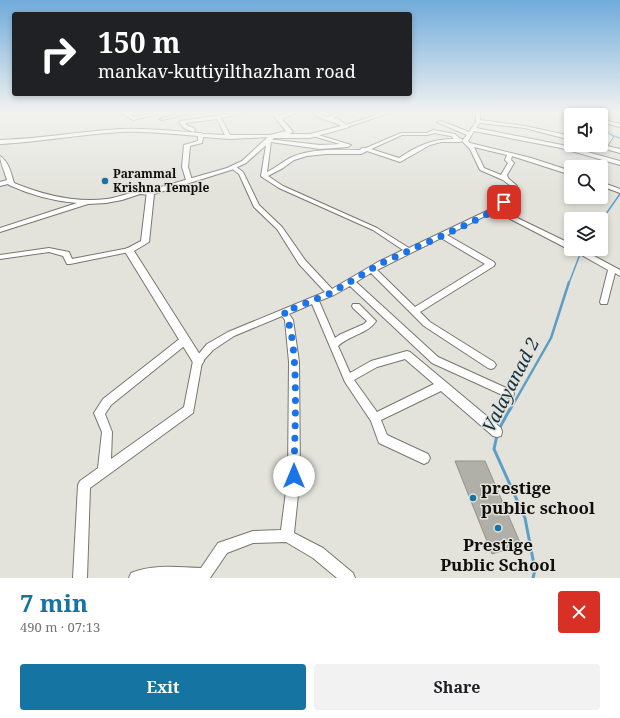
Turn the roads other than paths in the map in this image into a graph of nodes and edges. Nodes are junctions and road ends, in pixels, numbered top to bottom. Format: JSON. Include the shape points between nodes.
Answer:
{"nodes":[{"id":1,"x":270,"y":138,"type":"edge"},
{"id":2,"x":44,"y":139,"type":"edge"},
{"id":3,"x":201,"y":139,"type":"edge"},
{"id":4,"x":269,"y":139,"type":"edge"},
{"id":5,"x":275,"y":139,"type":"edge"},
{"id":6,"x":328,"y":139,"type":"edge"},
{"id":7,"x":389,"y":139,"type":"edge"},
{"id":8,"x":446,"y":139,"type":"edge"},
{"id":9,"x":467,"y":139,"type":"edge"},
{"id":10,"x":471,"y":139,"type":"edge"},
{"id":11,"x":485,"y":139,"type":"edge"},
{"id":12,"x":0,"y":142,"type":"edge"},
{"id":13,"x":348,"y":145,"type":"junction"},
{"id":14,"x":608,"y":148,"type":"edge"},
{"id":15,"x":364,"y":149,"type":"junction"},
{"id":16,"x":620,"y":151,"type":"edge"},
{"id":17,"x":0,"y":155,"type":"edge"},
{"id":18,"x":510,"y":155,"type":"junction"},
{"id":19,"x":620,"y":163,"type":"edge"},
{"id":20,"x":233,"y":167,"type":"junction"},
{"id":21,"x":564,"y":171,"type":"edge"},
{"id":22,"x":264,"y":176,"type":"junction"},
{"id":23,"x":505,"y":179,"type":"junction"},
{"id":24,"x":189,"y":180,"type":"junction"},
{"id":25,"x":10,"y":181,"type":"junction"},
{"id":26,"x":0,"y":184,"type":"edge"},
{"id":27,"x":608,"y":187,"type":"edge"},
{"id":28,"x":620,"y":191,"type":"edge"},
{"id":29,"x":150,"y":193,"type":"junction"},
{"id":30,"x":91,"y":201,"type":"junction"},
{"id":31,"x":495,"y":210,"type":"junction"},
{"id":32,"x":0,"y":230,"type":"edge"},
{"id":33,"x":442,"y":235,"type":"junction"},
{"id":34,"x":564,"y":244,"type":"edge"},
{"id":35,"x":129,"y":250,"type":"junction"},
{"id":36,"x":409,"y":251,"type":"junction"},
{"id":37,"x":588,"y":256,"type":"edge"},
{"id":38,"x":0,"y":258,"type":"edge"},
{"id":39,"x":612,"y":269,"type":"junction"},
{"id":40,"x":372,"y":270,"type":"junction"},
{"id":41,"x":620,"y":273,"type":"edge"},
{"id":42,"x":351,"y":282,"type":"junction"},
{"id":43,"x":331,"y":293,"type":"junction"},
{"id":44,"x":314,"y":300,"type":"junction"},
{"id":45,"x":604,"y":302,"type":"dead end"},
{"id":46,"x":356,"y":306,"type":"dead end"},
{"id":47,"x":284,"y":312,"type":"junction"},
{"id":48,"x":414,"y":312,"type":"junction"},
{"id":49,"x":185,"y":340,"type":"junction"},
{"id":50,"x":333,"y":345,"type":"junction"},
{"id":51,"x":198,"y":361,"type":"junction"},
{"id":52,"x":491,"y":365,"type":"dead end"},
{"id":53,"x":348,"y":379,"type":"junction"},
{"id":54,"x":441,"y":386,"type":"junction"},
{"id":55,"x":509,"y":394,"type":"dead end"},
{"id":56,"x":375,"y":418,"type":"junction"},
{"id":57,"x":497,"y":432,"type":"dead end"},
{"id":58,"x":424,"y":458,"type":"dead end"},
{"id":59,"x":104,"y":471,"type":"junction"},
{"id":60,"x":287,"y":536,"type":"junction"},
{"id":61,"x":204,"y":576,"type":"edge"},
{"id":62,"x":80,"y":578,"type":"edge"},
{"id":63,"x":136,"y":578,"type":"edge"},
{"id":64,"x":348,"y":578,"type":"edge"}],
"edges":[{"from":1,"to":22,"type":"street"},
{"from":2,"to":12,"type":"street"},
{"from":3,"to":24,"type":"street","via":[[200,142],[187,145],[185,167]]},
{"from":4,"to":20,"type":"street","via":[[244,162]]},
{"from":5,"to":13,"type":"street","via":[[320,147]]},
{"from":6,"to":13,"type":"street"},
{"from":7,"to":15,"type":"street"},
{"from":8,"to":15,"type":"street","via":[[436,140],[420,147],[400,160]]},
{"from":9,"to":23,"type":"street","via":[[482,169]]},
{"from":10,"to":18,"type":"street"},
{"from":11,"to":19,"type":"street","via":[[562,147]]},
{"from":13,"to":15,"type":"street"},
{"from":14,"to":16,"type":"street"},
{"from":15,"to":22,"type":"street","via":[[361,152],[306,154],[292,159]]},
{"from":17,"to":25,"type":"street"},
{"from":18,"to":21,"type":"street"},
{"from":18,"to":23,"type":"street","via":[[508,160],[511,165],[504,175]]},
{"from":20,"to":24,"type":"street"},
{"from":20,"to":43,"type":"street","via":[[241,173],[256,206],[280,228],[302,262]]},
{"from":22,"to":36,"type":"street","via":[[280,187],[375,230]]},
{"from":23,"to":31,"type":"street","via":[[514,186],[512,195]]},
{"from":24,"to":29,"type":"street"},
{"from":25,"to":26,"type":"street"},
{"from":25,"to":30,"type":"street","via":[[11,184],[29,192],[70,201]]},
{"from":27,"to":28,"type":"street"},
{"from":29,"to":30,"type":"street","via":[[144,191],[120,199]]},
{"from":29,"to":35,"type":"street","via":[[145,242]]},
{"from":30,"to":32,"type":"street"},
{"from":31,"to":33,"type":"street"},
{"from":31,"to":34,"type":"street"},
{"from":33,"to":36,"type":"street"},
{"from":33,"to":48,"type":"street","via":[[492,264]]},
{"from":35,"to":38,"type":"street","via":[[70,262],[66,254],[49,250]]},
{"from":35,"to":49,"type":"street"},
{"from":36,"to":40,"type":"street"},
{"from":37,"to":39,"type":"street"},
{"from":39,"to":41,"type":"street"},
{"from":39,"to":45,"type":"street"},
{"from":40,"to":42,"type":"street"},
{"from":40,"to":48,"type":"street"},
{"from":42,"to":43,"type":"street"},
{"from":42,"to":55,"type":"street","via":[[436,360]]},
{"from":43,"to":44,"type":"street"},
{"from":44,"to":47,"type":"street"},
{"from":44,"to":50,"type":"street"},
{"from":46,"to":50,"type":"street","via":[[372,321],[367,326],[342,337]]},
{"from":47,"to":51,"type":"street","via":[[231,334],[210,347]]},
{"from":47,"to":60,"type":"street","via":[[289,320],[294,362],[294,476]]},
{"from":48,"to":52,"type":"street","via":[[427,324]]},
{"from":49,"to":51,"type":"street"},
{"from":49,"to":59,"type":"street","via":[[107,402],[99,413],[107,432]]},
{"from":50,"to":53,"type":"street"},
{"from":51,"to":59,"type":"street","via":[[189,410]]},
{"from":53,"to":54,"type":"street","via":[[374,364],[407,355]]},
{"from":53,"to":56,"type":"street"},
{"from":54,"to":56,"type":"street"},
{"from":54,"to":57,"type":"street"},
{"from":56,"to":58,"type":"street","via":[[383,439]]},
{"from":59,"to":62,"type":"street","via":[[84,485]]},
{"from":60,"to":61,"type":"street","via":[[253,537],[223,548]]},
{"from":60,"to":64,"type":"street","via":[[318,553]]},
{"from":61,"to":63,"type":"street","via":[[162,573]]}]}
